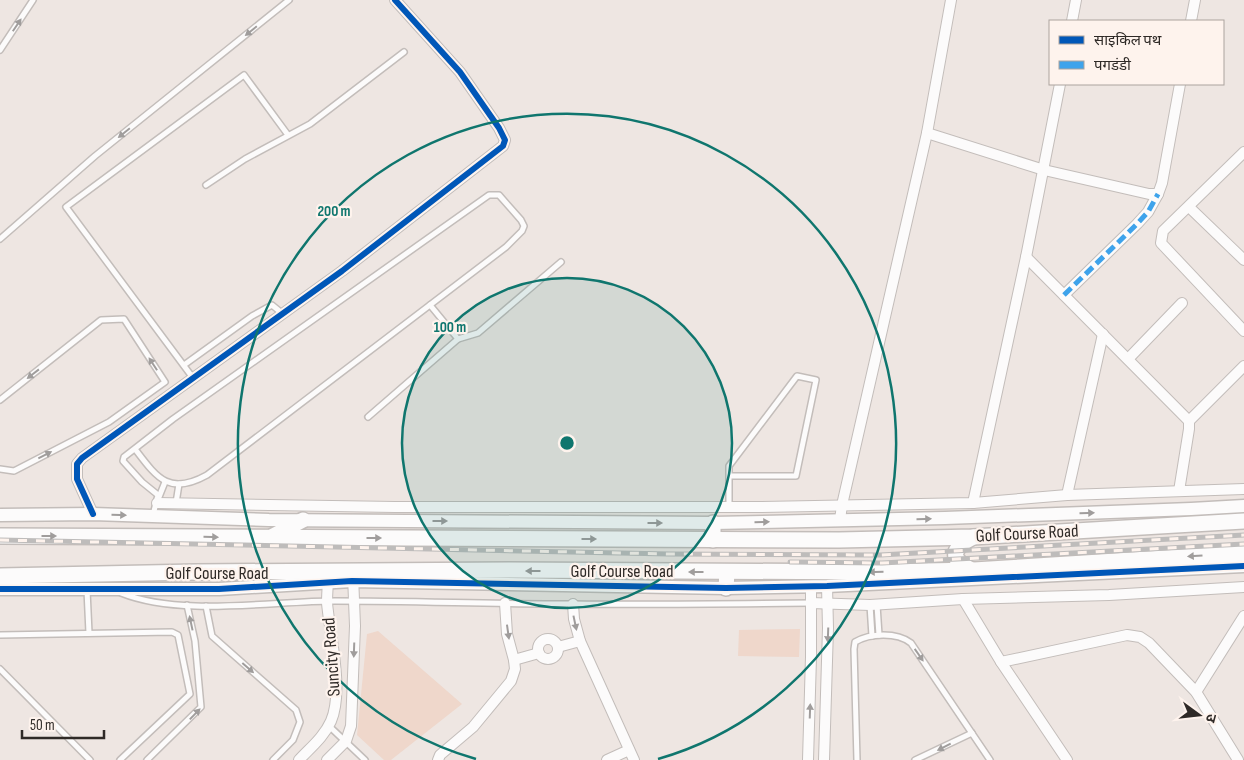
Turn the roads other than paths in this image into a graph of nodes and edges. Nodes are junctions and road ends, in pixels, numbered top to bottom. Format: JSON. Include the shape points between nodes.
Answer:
{"nodes":[{"id":1,"x":33,"y":0,"type":"edge"},
{"id":2,"x":289,"y":0,"type":"edge"},
{"id":3,"x":395,"y":0,"type":"edge"},
{"id":4,"x":951,"y":0,"type":"edge"},
{"id":5,"x":1076,"y":0,"type":"edge"},
{"id":6,"x":1195,"y":0,"type":"edge"},
{"id":7,"x":1072,"y":20,"type":"edge"},
{"id":8,"x":1191,"y":20,"type":"edge"},
{"id":9,"x":0,"y":50,"type":"edge"},
{"id":10,"x":404,"y":52,"type":"dead end"},
{"id":11,"x":1060,"y":85,"type":"edge"},
{"id":12,"x":1180,"y":85,"type":"edge"},
{"id":13,"x":928,"y":133,"type":"junction"},
{"id":14,"x":288,"y":135,"type":"junction"},
{"id":15,"x":1244,"y":152,"type":"edge"},
{"id":16,"x":1044,"y":170,"type":"junction"},
{"id":17,"x":206,"y":185,"type":"dead end"},
{"id":18,"x":1158,"y":194,"type":"junction"},
{"id":19,"x":1189,"y":208,"type":"junction"},
{"id":20,"x":0,"y":238,"type":"edge"},
{"id":21,"x":1026,"y":256,"type":"junction"},
{"id":22,"x":1244,"y":260,"type":"edge"},
{"id":23,"x":561,"y":262,"type":"dead end"},
{"id":24,"x":1064,"y":295,"type":"junction"},
{"id":25,"x":1182,"y":304,"type":"dead end"},
{"id":26,"x":430,"y":305,"type":"junction"},
{"id":27,"x":283,"y":314,"type":"junction"},
{"id":28,"x":1244,"y":331,"type":"edge"},
{"id":29,"x":1104,"y":334,"type":"junction"},
{"id":30,"x":458,"y":339,"type":"junction"},
{"id":31,"x":1128,"y":359,"type":"junction"},
{"id":32,"x":184,"y":365,"type":"junction"},
{"id":33,"x":1244,"y":366,"type":"edge"},
{"id":34,"x":194,"y":378,"type":"junction"},
{"id":35,"x":0,"y":400,"type":"edge"},
{"id":36,"x":368,"y":417,"type":"dead end"},
{"id":37,"x":1189,"y":421,"type":"junction"},
{"id":38,"x":136,"y":449,"type":"junction"},
{"id":39,"x":0,"y":470,"type":"edge"},
{"id":40,"x":729,"y":476,"type":"junction"},
{"id":41,"x":165,"y":482,"type":"junction"},
{"id":42,"x":179,"y":484,"type":"junction"},
{"id":43,"x":1244,"y":489,"type":"edge"},
{"id":44,"x":1179,"y":492,"type":"junction"},
{"id":45,"x":1067,"y":495,"type":"junction"},
{"id":46,"x":158,"y":500,"type":"junction"},
{"id":47,"x":973,"y":503,"type":"junction"},
{"id":48,"x":176,"y":504,"type":"junction"},
{"id":49,"x":842,"y":505,"type":"junction"},
{"id":50,"x":1244,"y":506,"type":"edge"},
{"id":51,"x":729,"y":507,"type":"junction"},
{"id":52,"x":93,"y":514,"type":"junction"},
{"id":53,"x":0,"y":515,"type":"edge"},
{"id":54,"x":153,"y":516,"type":"junction"},
{"id":55,"x":303,"y":520,"type":"junction"},
{"id":56,"x":840,"y":520,"type":"junction"},
{"id":57,"x":1244,"y":521,"type":"edge"},
{"id":58,"x":713,"y":523,"type":"junction"},
{"id":59,"x":0,"y":536,"type":"edge"},
{"id":60,"x":972,"y":536,"type":"junction"},
{"id":61,"x":272,"y":537,"type":"junction"},
{"id":62,"x":713,"y":540,"type":"junction"},
{"id":63,"x":1244,"y":554,"type":"edge"},
{"id":64,"x":1244,"y":566,"type":"edge"},
{"id":65,"x":974,"y":570,"type":"junction"},
{"id":66,"x":727,"y":572,"type":"junction"},
{"id":67,"x":0,"y":576,"type":"edge"},
{"id":68,"x":353,"y":576,"type":"junction"},
{"id":69,"x":328,"y":577,"type":"junction"},
{"id":70,"x":811,"y":586,"type":"junction"},
{"id":71,"x":827,"y":586,"type":"junction"},
{"id":72,"x":1244,"y":587,"type":"edge"},
{"id":73,"x":726,"y":588,"type":"junction"},
{"id":74,"x":0,"y":589,"type":"edge"},
{"id":75,"x":112,"y":589,"type":"junction"},
{"id":76,"x":87,"y":590,"type":"junction"},
{"id":77,"x":963,"y":599,"type":"junction"},
{"id":78,"x":327,"y":601,"type":"junction"},
{"id":79,"x":354,"y":602,"type":"junction"},
{"id":80,"x":505,"y":603,"type":"junction"},
{"id":81,"x":811,"y":603,"type":"junction"},
{"id":82,"x":573,"y":604,"type":"junction"},
{"id":83,"x":828,"y":604,"type":"junction"},
{"id":84,"x":187,"y":605,"type":"junction"},
{"id":85,"x":874,"y":605,"type":"junction"},
{"id":86,"x":206,"y":606,"type":"junction"},
{"id":87,"x":1244,"y":616,"type":"edge"},
{"id":88,"x":89,"y":633,"type":"junction"},
{"id":89,"x":0,"y":635,"type":"edge"},
{"id":90,"x":879,"y":635,"type":"junction"},
{"id":91,"x":872,"y":636,"type":"junction"},
{"id":92,"x":580,"y":641,"type":"junction"},
{"id":93,"x":514,"y":660,"type":"junction"},
{"id":94,"x":1001,"y":662,"type":"junction"},
{"id":95,"x":0,"y":669,"type":"edge"},
{"id":96,"x":1196,"y":692,"type":"junction"},
{"id":97,"x":329,"y":725,"type":"junction"},
{"id":98,"x":972,"y":733,"type":"junction"},
{"id":99,"x":346,"y":741,"type":"junction"},
{"id":100,"x":629,"y":750,"type":"junction"},
{"id":101,"x":90,"y":760,"type":"edge"},
{"id":102,"x":120,"y":760,"type":"edge"},
{"id":103,"x":147,"y":760,"type":"edge"},
{"id":104,"x":273,"y":760,"type":"edge"},
{"id":105,"x":299,"y":760,"type":"edge"},
{"id":106,"x":327,"y":760,"type":"edge"},
{"id":107,"x":365,"y":760,"type":"edge"},
{"id":108,"x":438,"y":760,"type":"edge"},
{"id":109,"x":607,"y":760,"type":"edge"},
{"id":110,"x":634,"y":760,"type":"edge"},
{"id":111,"x":808,"y":760,"type":"edge"},
{"id":112,"x":824,"y":760,"type":"edge"},
{"id":113,"x":857,"y":760,"type":"edge"},
{"id":114,"x":915,"y":760,"type":"edge"},
{"id":115,"x":990,"y":760,"type":"edge"},
{"id":116,"x":1067,"y":760,"type":"edge"},
{"id":117,"x":1238,"y":760,"type":"edge"}],
"edges":[{"from":9,"to":1,"type":"lane","one_way":true},
{"from":2,"to":20,"type":"lane","one_way":true,"via":[[95,156]]},
{"from":3,"to":27,"type":"street","via":[[460,72],[499,128],[505,140],[503,146]]},
{"from":4,"to":13,"type":"street"},
{"from":5,"to":7,"type":"street"},
{"from":6,"to":8,"type":"street"},
{"from":10,"to":14,"type":"lane","via":[[310,124]]},
{"from":11,"to":16,"type":"street"},
{"from":12,"to":18,"type":"street"},
{"from":13,"to":16,"type":"street"},
{"from":13,"to":49,"type":"street"},
{"from":14,"to":17,"type":"lane"},
{"from":14,"to":32,"type":"lane","via":[[244,75],[66,207]]},
{"from":15,"to":19,"type":"street"},
{"from":16,"to":18,"type":"street"},
{"from":16,"to":21,"type":"street"},
{"from":18,"to":24,"type":"street","via":[[1137,224]]},
{"from":19,"to":22,"type":"street"},
{"from":19,"to":28,"type":"street","via":[[1163,231],[1161,243]]},
{"from":21,"to":24,"type":"street"},
{"from":21,"to":47,"type":"street"},
{"from":23,"to":30,"type":"lane","via":[[478,333]]},
{"from":24,"to":29,"type":"street"},
{"from":25,"to":31,"type":"street"},
{"from":26,"to":30,"type":"lane"},
{"from":26,"to":38,"type":"lane","via":[[506,247],[522,230],[521,220],[499,195],[489,194],[173,419]]},
{"from":26,"to":42,"type":"lane","via":[[217,468],[199,480]]},
{"from":27,"to":32,"type":"lane","via":[[272,305]]},
{"from":27,"to":34,"type":"street"},
{"from":29,"to":31,"type":"street"},
{"from":29,"to":45,"type":"street"},
{"from":30,"to":36,"type":"lane"},
{"from":31,"to":37,"type":"street"},
{"from":32,"to":34,"type":"lane"},
{"from":33,"to":37,"type":"street"},
{"from":34,"to":52,"type":"street","via":[[77,464],[77,479]]},
{"from":39,"to":35,"type":"lane","one_way":true,"via":[[14,471],[109,422],[165,382],[124,319],[101,320]]},
{"from":37,"to":44,"type":"street"},
{"from":38,"to":41,"type":"lane","via":[[152,471]]},
{"from":38,"to":46,"type":"lane","via":[[124,456],[123,461],[157,493]]},
{"from":40,"to":40,"type":"lane","via":[[729,466],[797,376],[816,380],[796,476]]},
{"from":40,"to":51,"type":"lane"},
{"from":41,"to":42,"type":"lane"},
{"from":41,"to":46,"type":"lane"},
{"from":42,"to":48,"type":"lane"},
{"from":43,"to":44,"type":"street"},
{"from":44,"to":45,"type":"street"},
{"from":45,"to":47,"type":"street"},
{"from":46,"to":48,"type":"street"},
{"from":46,"to":54,"type":"lane"},
{"from":47,"to":49,"type":"street"},
{"from":48,"to":51,"type":"street"},
{"from":49,"to":51,"type":"street"},
{"from":49,"to":56,"type":"street"},
{"from":56,"to":50,"type":"street","one_way":true},
{"from":52,"to":53,"type":"street"},
{"from":52,"to":54,"type":"street","one_way":true},
{"from":54,"to":55,"type":"street"},
{"from":55,"to":58,"type":"street","one_way":true},
{"from":55,"to":61,"type":"main road"},
{"from":58,"to":56,"type":"street","one_way":true},
{"from":57,"to":60,"type":"main road","name":"Golf Course Road"},
{"from":58,"to":62,"type":"main road"},
{"from":59,"to":61,"type":"main road","name":"Golf Course Road","one_way":true},
{"from":60,"to":62,"type":"main road","name":"Golf Course Road"},
{"from":60,"to":65,"type":"main road","via":[[961,543],[956,551],[956,560]]},
{"from":61,"to":62,"type":"main road","name":"Golf Course Road","one_way":true},
{"from":63,"to":65,"type":"main road","name":"Golf Course Road","one_way":true},
{"from":64,"to":71,"type":"street"},
{"from":65,"to":66,"type":"main road","name":"Golf Course Road","one_way":true},
{"from":66,"to":68,"type":"main road","name":"Golf Course Road","one_way":true},
{"from":66,"to":73,"type":"main road"},
{"from":67,"to":69,"type":"main road","name":"Golf Course Road","via":[[187,572]]},
{"from":68,"to":69,"type":"main road","name":"Golf Course Road"},
{"from":68,"to":73,"type":"street"},
{"from":68,"to":79,"type":"street","name":"Suncity Road"},
{"from":69,"to":75,"type":"street","via":[[219,590]]},
{"from":69,"to":78,"type":"street","name":"Suncity Road"},
{"from":70,"to":71,"type":"street"},
{"from":70,"to":73,"type":"street"},
{"from":70,"to":81,"type":"street"},
{"from":71,"to":83,"type":"street"},
{"from":72,"to":77,"type":"street"},
{"from":74,"to":76,"type":"street"},
{"from":75,"to":76,"type":"street"},
{"from":75,"to":84,"type":"lane","via":[[130,597]]},
{"from":76,"to":88,"type":"lane"},
{"from":77,"to":85,"type":"street"},
{"from":77,"to":94,"type":"street"},
{"from":78,"to":79,"type":"lane"},
{"from":78,"to":86,"type":"lane"},
{"from":78,"to":97,"type":"street","name":"Suncity Road","via":[[336,684],[334,712]]},
{"from":79,"to":80,"type":"lane"},
{"from":79,"to":99,"type":"street","name":"Suncity Road","one_way":true,"via":[[351,726]]},
{"from":80,"to":82,"type":"lane"},
{"from":80,"to":93,"type":"street","one_way":true,"via":[[507,634]]},
{"from":81,"to":82,"type":"lane"},
{"from":81,"to":83,"type":"street"},
{"from":111,"to":81,"type":"street","one_way":true},
{"from":82,"to":92,"type":"street","one_way":true},
{"from":83,"to":85,"type":"street"},
{"from":83,"to":112,"type":"street","one_way":true},
{"from":84,"to":86,"type":"lane"},
{"from":103,"to":84,"type":"lane","one_way":true,"via":[[201,707],[195,640]]},
{"from":85,"to":90,"type":"lane"},
{"from":85,"to":91,"type":"lane"},
{"from":86,"to":104,"type":"lane","one_way":true,"via":[[212,636],[296,710],[300,722],[293,740]]},
{"from":87,"to":96,"type":"street"},
{"from":88,"to":89,"type":"lane"},
{"from":88,"to":102,"type":"lane","via":[[172,632],[180,638],[190,694]]},
{"from":90,"to":91,"type":"lane"},
{"from":90,"to":98,"type":"lane","one_way":true,"via":[[900,637],[911,643]]},
{"from":91,"to":113,"type":"lane","via":[[855,642],[854,650]]},
{"from":92,"to":93,"type":"street","via":[[558,647],[553,658],[543,658],[539,653]]},
{"from":92,"to":100,"type":"street"},
{"from":93,"to":108,"type":"street","via":[[511,681],[473,727]]},
{"from":94,"to":96,"type":"street","via":[[1127,635],[1150,643]]},
{"from":94,"to":116,"type":"street"},
{"from":95,"to":101,"type":"lane"},
{"from":96,"to":117,"type":"street"},
{"from":97,"to":99,"type":"lane"},
{"from":97,"to":105,"type":"street","name":"Suncity Road"},
{"from":98,"to":114,"type":"lane","one_way":true},
{"from":98,"to":115,"type":"lane"},
{"from":99,"to":106,"type":"street"},
{"from":99,"to":107,"type":"lane"},
{"from":100,"to":109,"type":"street"},
{"from":100,"to":110,"type":"street"}]}
